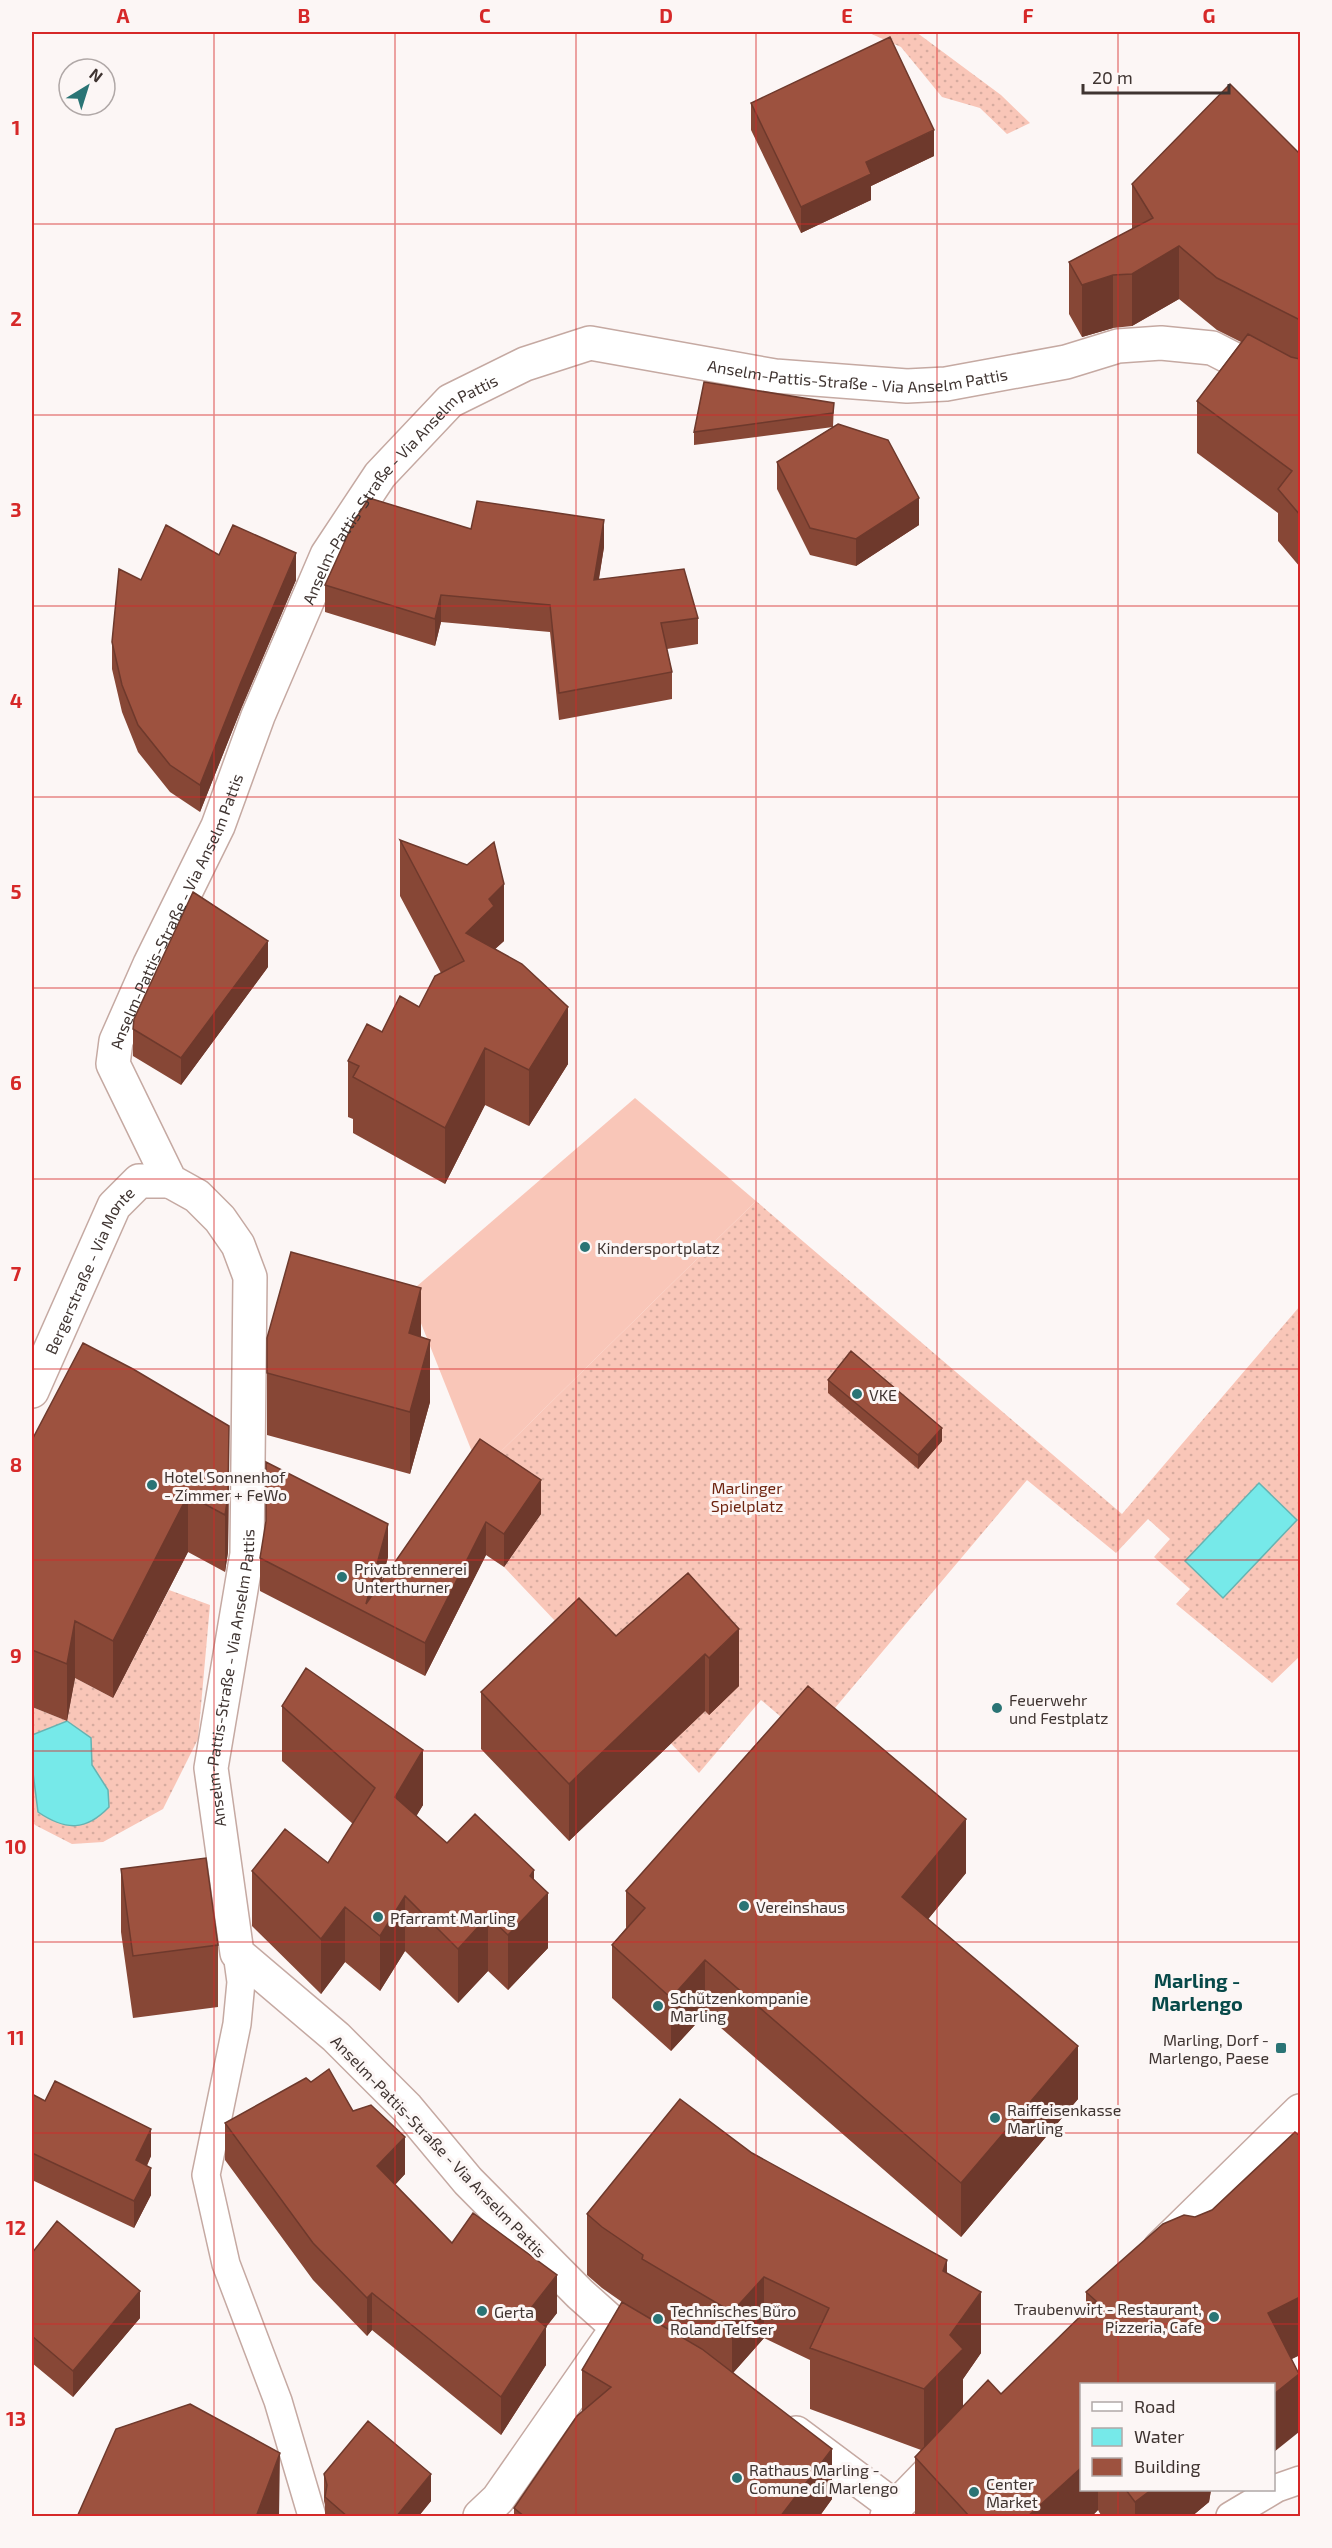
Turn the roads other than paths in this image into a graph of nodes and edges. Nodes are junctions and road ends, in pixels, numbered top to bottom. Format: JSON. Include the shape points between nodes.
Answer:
{"nodes":[{"id":1,"x":1300,"y":393,"type":"edge"},
{"id":2,"x":170,"y":1181,"type":"junction"},
{"id":3,"x":32,"y":1391,"type":"edge"},
{"id":4,"x":237,"y":1953,"type":"junction"},
{"id":5,"x":1300,"y":2112,"type":"edge"},
{"id":6,"x":1142,"y":2265,"type":"edge"},
{"id":7,"x":618,"y":2327,"type":"junction"},
{"id":8,"x":675,"y":2361,"type":"edge"},
{"id":9,"x":771,"y":2418,"type":"edge"},
{"id":10,"x":966,"y":2434,"type":"edge"},
{"id":11,"x":1300,"y":2480,"type":"edge"},
{"id":12,"x":1275,"y":2489,"type":"edge"},
{"id":13,"x":1272,"y":2491,"type":"edge"},
{"id":14,"x":891,"y":2512,"type":"edge"},
{"id":15,"x":312,"y":2517,"type":"edge"},
{"id":16,"x":480,"y":2517,"type":"edge"},
{"id":17,"x":1230,"y":2517,"type":"edge"}],
"edges":[{"from":1,"to":2,"type":"street","name":"Anselm-Pattis-Straße - Via Anselm Pattis","via":[[1212,348],[1161,343],[1118,346],[1066,362],[946,384],[907,386],[775,376],[590,343],[525,364],[450,401],[380,475],[327,555],[258,716],[218,826],[116,1041],[113,1064]]},
{"from":2,"to":3,"type":"street","name":"Bergerstraße - Via Monte","via":[[139,1181],[114,1206]]},
{"from":2,"to":4,"type":"street","name":"Anselm-Pattis-Straße - Via Anselm Pattis","via":[[197,1196],[220,1219],[238,1245],[250,1277],[247,1554],[211,1768]]},
{"from":4,"to":7,"type":"street","name":"Anselm-Pattis-Straße - Via Anselm Pattis","via":[[336,2037],[406,2108],[468,2181]]},
{"from":4,"to":15,"type":"lane","via":[[241,1982],[237,2024],[206,2175],[226,2264],[278,2401]]},
{"from":5,"to":6,"type":"street"},
{"from":7,"to":8,"type":"street","name":"Anselm-Pattis-Straße - Via Anselm Pattis"},
{"from":7,"to":16,"type":"street","via":[[498,2499]]},
{"from":9,"to":14,"type":"street","via":[[810,2442]]},
{"from":10,"to":14,"type":"street"},
{"from":11,"to":12,"type":"lane"},
{"from":13,"to":17,"type":"lane"}]}
